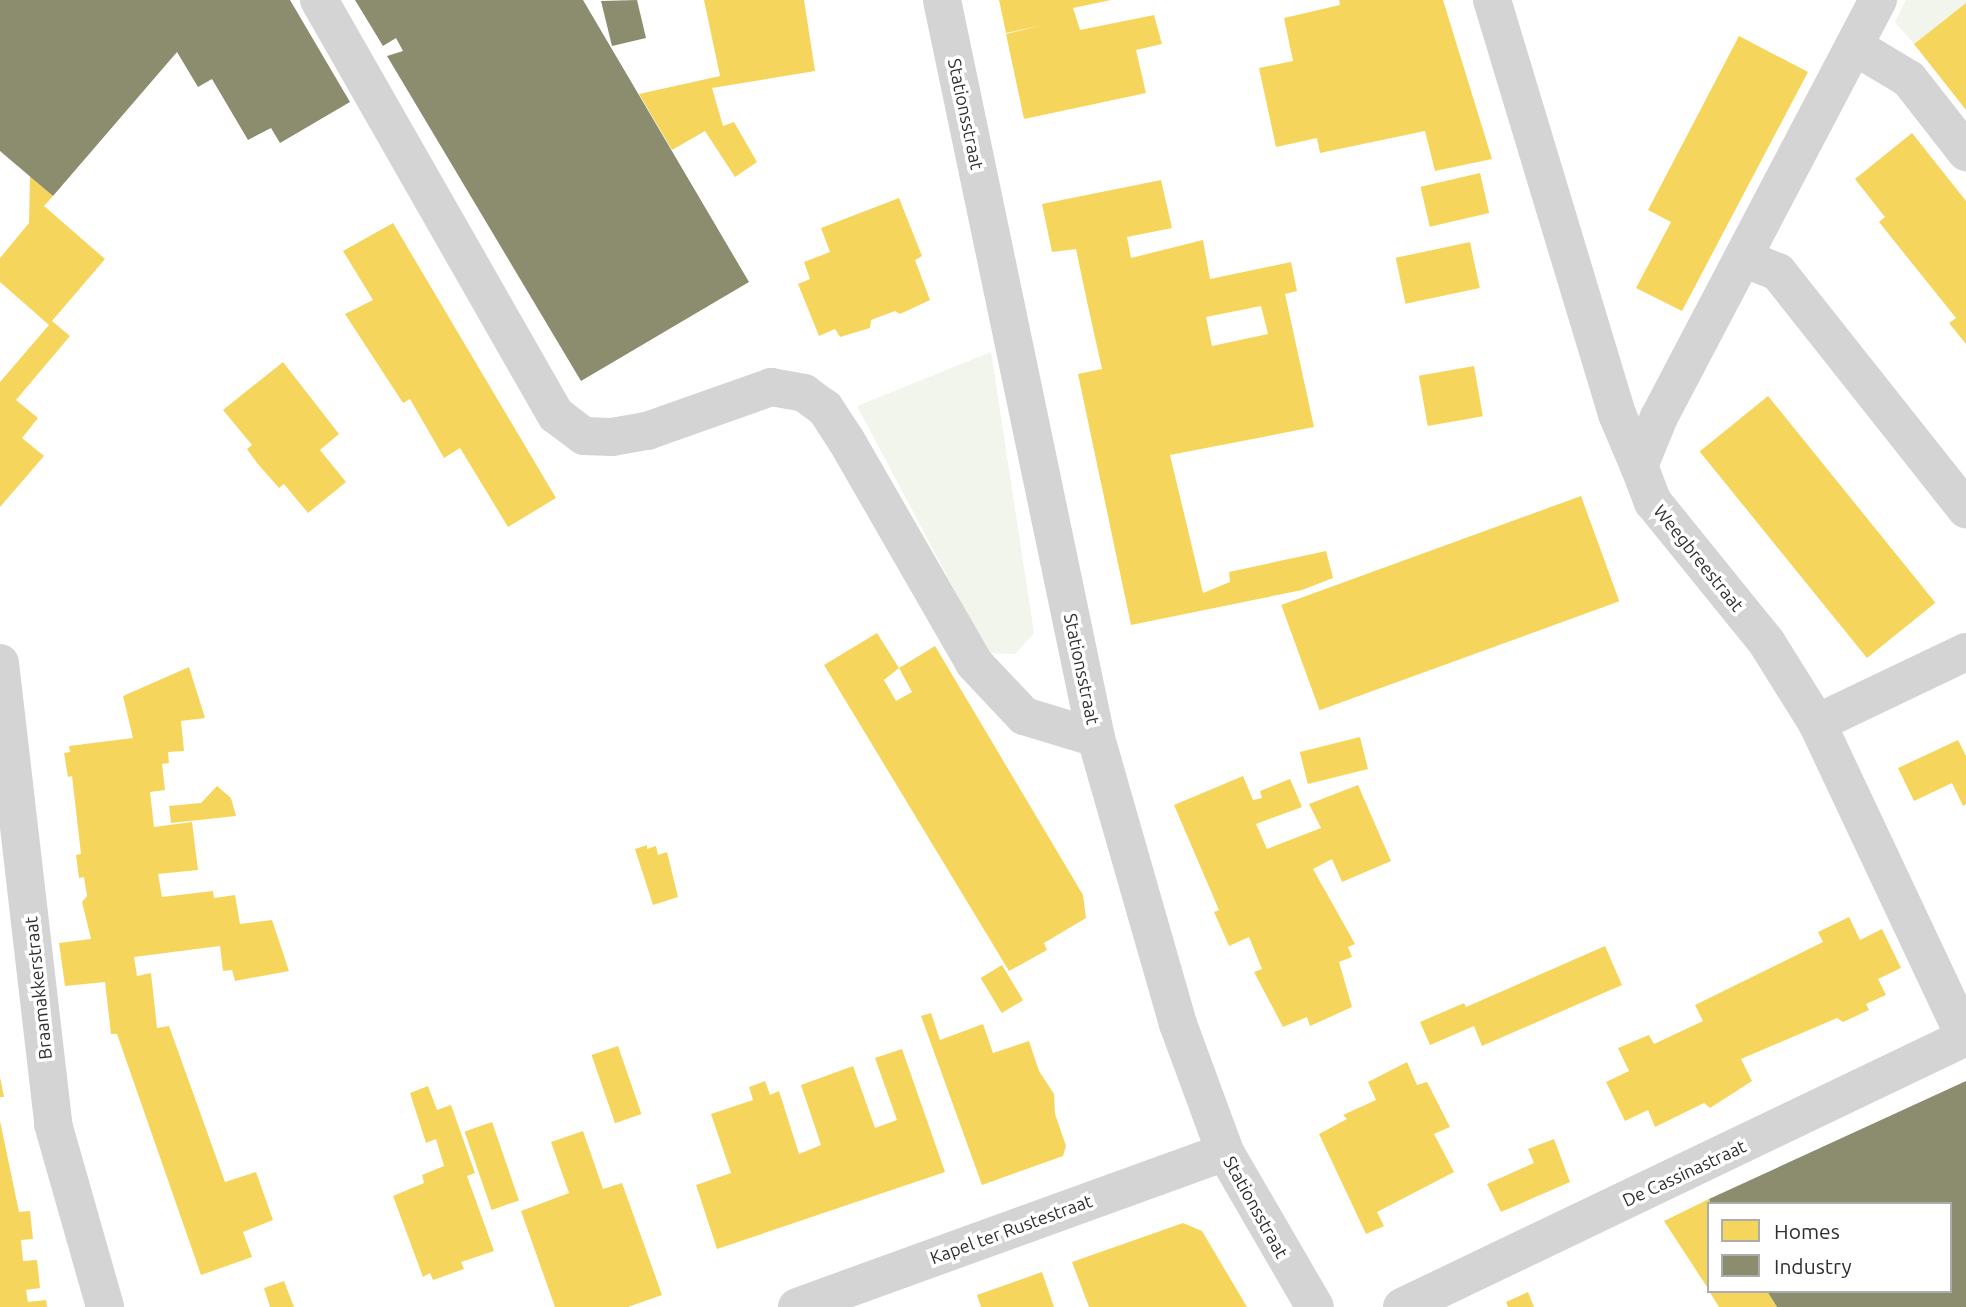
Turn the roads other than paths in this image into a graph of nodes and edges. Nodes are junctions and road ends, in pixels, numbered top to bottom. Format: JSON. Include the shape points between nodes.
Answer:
{"nodes":[{"id":1,"x":319,"y":0,"type":"edge"},
{"id":2,"x":942,"y":0,"type":"edge"},
{"id":3,"x":1492,"y":0,"type":"edge"},
{"id":4,"x":1878,"y":0,"type":"edge"},
{"id":5,"x":1854,"y":46,"type":"junction"},
{"id":6,"x":1966,"y":152,"type":"edge"},
{"id":7,"x":1743,"y":258,"type":"junction"},
{"id":8,"x":1639,"y":466,"type":"junction"},
{"id":9,"x":1966,"y":509,"type":"edge"},
{"id":10,"x":1966,"y":652,"type":"edge"},
{"id":11,"x":0,"y":663,"type":"edge"},
{"id":12,"x":1817,"y":723,"type":"junction"},
{"id":13,"x":1096,"y":738,"type":"junction"},
{"id":14,"x":1965,"y":1038,"type":"edge"},
{"id":15,"x":1225,"y":1152,"type":"junction"},
{"id":16,"x":105,"y":1307,"type":"edge"},
{"id":17,"x":797,"y":1307,"type":"edge"},
{"id":18,"x":1315,"y":1307,"type":"edge"},
{"id":19,"x":1402,"y":1307,"type":"edge"}],
"edges":[{"from":1,"to":13,"type":"street","via":[[556,415],[584,436],[612,437],[647,431],[771,387],[804,393],[825,408],[846,440],[974,663],[1024,716]]},
{"from":2,"to":13,"type":"street","name":"Stationsstraat"},
{"from":3,"to":8,"type":"street","name":"Weegbreestraat","via":[[1617,414]]},
{"from":4,"to":5,"type":"street"},
{"from":5,"to":6,"type":"street","via":[[1909,79]]},
{"from":5,"to":7,"type":"street"},
{"from":7,"to":8,"type":"street","via":[[1659,417]]},
{"from":7,"to":9,"type":"street","via":[[1778,272]]},
{"from":8,"to":12,"type":"street","name":"Weegbreestraat","via":[[1653,502],[1768,643]]},
{"from":10,"to":12,"type":"street"},
{"from":11,"to":16,"type":"street","name":"Braamakkerstraat","via":[[53,1124]]},
{"from":12,"to":14,"type":"street","name":"Weegbreestraat"},
{"from":13,"to":15,"type":"street","name":"Stationsstraat","via":[[1178,1024]]},
{"from":14,"to":19,"type":"street","name":"De Cassinastraat"},
{"from":15,"to":17,"type":"street","name":"Kapel ter Rustestraat"},
{"from":15,"to":18,"type":"street","name":"Stationsstraat"}]}
